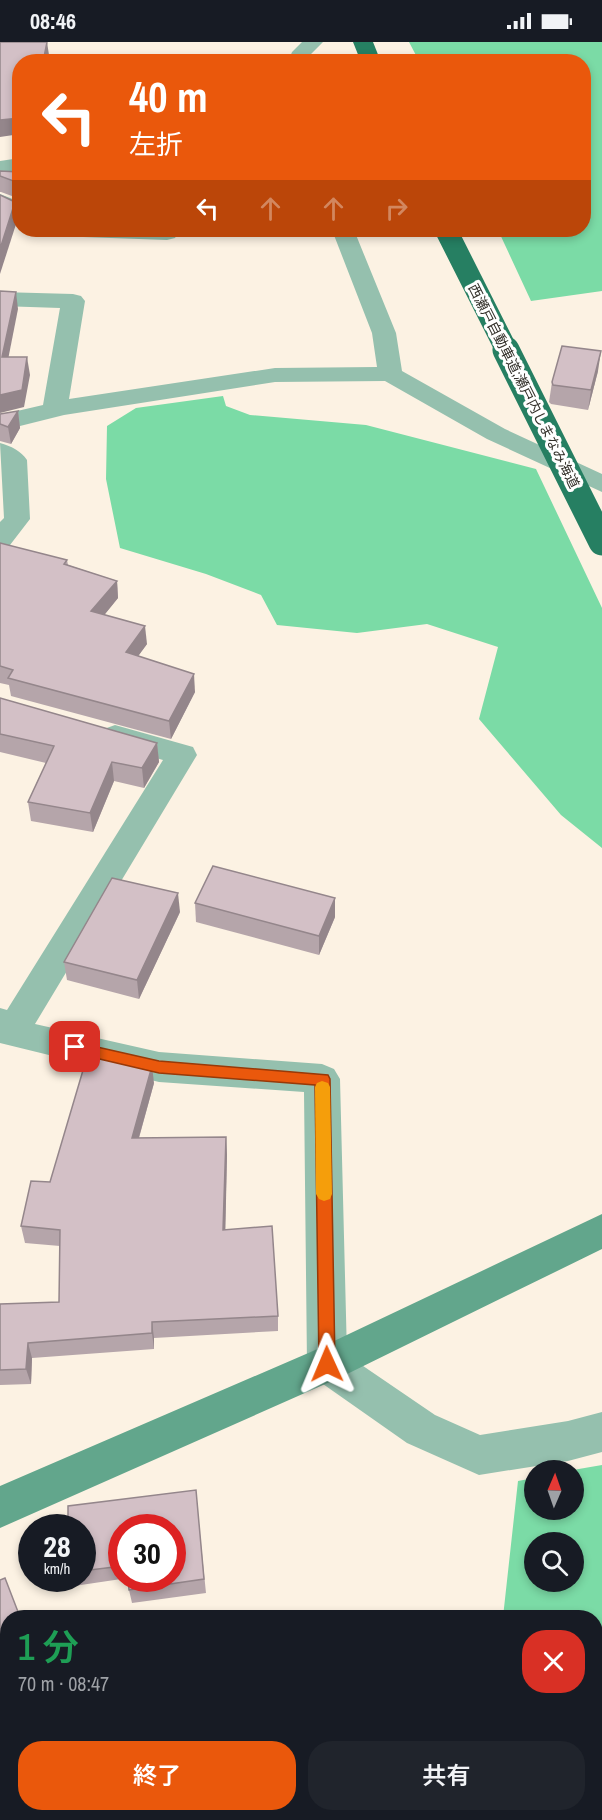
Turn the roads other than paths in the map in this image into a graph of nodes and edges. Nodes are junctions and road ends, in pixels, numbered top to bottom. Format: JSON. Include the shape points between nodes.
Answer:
{"nodes":[{"id":1,"x":313,"y":42,"type":"edge"},
{"id":2,"x":301,"y":54,"type":"edge"},
{"id":3,"x":346,"y":237,"type":"edge"},
{"id":4,"x":450,"y":237,"type":"edge"},
{"id":5,"x":0,"y":299,"type":"edge"},
{"id":6,"x":390,"y":374,"type":"junction"},
{"id":7,"x":55,"y":410,"type":"junction"},
{"id":8,"x":541,"y":418,"type":"junction"},
{"id":9,"x":0,"y":423,"type":"edge"},
{"id":10,"x":0,"y":451,"type":"edge"},
{"id":11,"x":602,"y":484,"type":"edge"},
{"id":12,"x":602,"y":518,"type":"edge"},
{"id":13,"x":0,"y":539,"type":"edge"},
{"id":14,"x":602,"y":542,"type":"edge"},
{"id":15,"x":91,"y":730,"type":"edge"},
{"id":16,"x":6,"y":1028,"type":"edge"},
{"id":17,"x":602,"y":1231,"type":"edge"},
{"id":18,"x":327,"y":1364,"type":"junction"},
{"id":19,"x":602,"y":1432,"type":"edge"},
{"id":20,"x":0,"y":1507,"type":"edge"}],
"edges":[{"from":1,"to":2,"type":"street"},
{"from":3,"to":6,"type":"street","via":[[384,333]]},
{"from":4,"to":8,"type":"highway","name":"西瀬戸自動車道;瀬戸内しまなみ海道","bridge":true},
{"from":5,"to":7,"type":"street","via":[[73,301]]},
{"from":6,"to":7,"type":"street","via":[[275,375]]},
{"from":6,"to":11,"type":"street","via":[[496,434]]},
{"from":7,"to":9,"type":"street"},
{"from":8,"to":12,"type":"highway","bridge":true},
{"from":8,"to":14,"type":"highway","name":"西瀬戸自動車道;瀬戸内しまなみ海道","bridge":true},
{"from":10,"to":13,"type":"street","via":[[14,460],[17,519]]},
{"from":15,"to":16,"type":"street","via":[[182,755]]},
{"from":16,"to":18,"type":"street","via":[[159,1067],[322,1079]]},
{"from":17,"to":18,"type":"street"},
{"from":18,"to":19,"type":"street","via":[[421,1429],[479,1455]]},
{"from":18,"to":20,"type":"street"}]}
